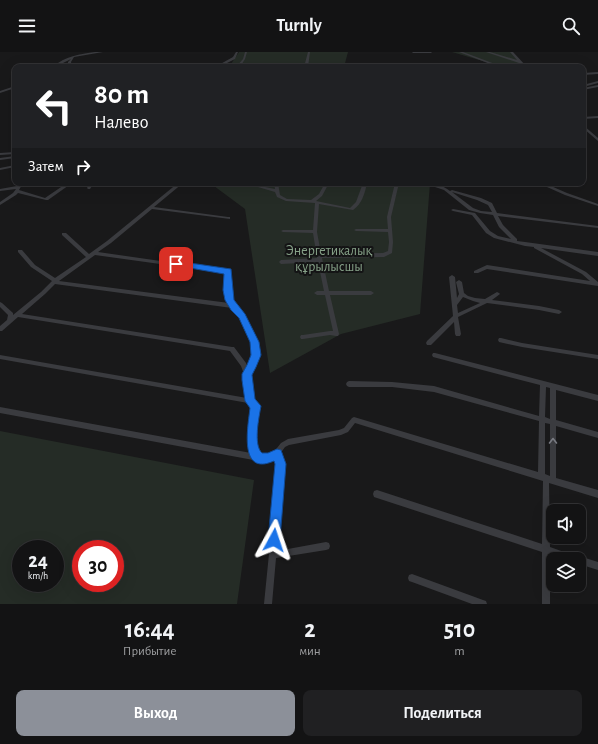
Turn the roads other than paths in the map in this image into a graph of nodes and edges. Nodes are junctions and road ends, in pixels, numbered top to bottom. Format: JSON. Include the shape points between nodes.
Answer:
{"nodes":[{"id":1,"x":102,"y":52,"type":"edge"},
{"id":2,"x":237,"y":52,"type":"edge"},
{"id":3,"x":246,"y":52,"type":"edge"},
{"id":4,"x":309,"y":52,"type":"edge"},
{"id":5,"x":413,"y":52,"type":"edge"},
{"id":6,"x":431,"y":52,"type":"edge"},
{"id":7,"x":460,"y":52,"type":"edge"},
{"id":8,"x":487,"y":52,"type":"edge"},
{"id":9,"x":511,"y":52,"type":"edge"},
{"id":10,"x":75,"y":56,"type":"junction"},
{"id":11,"x":520,"y":62,"type":"joint"},
{"id":12,"x":58,"y":64,"type":"edge"},
{"id":13,"x":69,"y":64,"type":"edge"},
{"id":14,"x":223,"y":64,"type":"edge"},
{"id":15,"x":240,"y":64,"type":"edge"},
{"id":16,"x":307,"y":64,"type":"edge"},
{"id":17,"x":493,"y":64,"type":"edge"},
{"id":18,"x":598,"y":73,"type":"edge"},
{"id":19,"x":586,"y":74,"type":"edge"},
{"id":20,"x":598,"y":82,"type":"edge"},
{"id":21,"x":586,"y":85,"type":"edge"},
{"id":22,"x":598,"y":86,"type":"edge"},
{"id":23,"x":12,"y":88,"type":"edge"},
{"id":24,"x":586,"y":88,"type":"edge"},
{"id":25,"x":0,"y":92,"type":"edge"},
{"id":26,"x":598,"y":117,"type":"edge"},
{"id":27,"x":586,"y":118,"type":"edge"},
{"id":28,"x":586,"y":129,"type":"edge"},
{"id":29,"x":598,"y":140,"type":"edge"},
{"id":30,"x":12,"y":152,"type":"edge"},
{"id":31,"x":0,"y":154,"type":"edge"},
{"id":32,"x":12,"y":157,"type":"edge"},
{"id":33,"x":0,"y":159,"type":"edge"},
{"id":34,"x":12,"y":167,"type":"edge"},
{"id":35,"x":0,"y":169,"type":"edge"},
{"id":36,"x":66,"y":186,"type":"edge"},
{"id":37,"x":176,"y":186,"type":"edge"},
{"id":38,"x":276,"y":186,"type":"edge"},
{"id":39,"x":326,"y":186,"type":"edge"},
{"id":40,"x":364,"y":186,"type":"edge"},
{"id":41,"x":395,"y":186,"type":"edge"},
{"id":42,"x":435,"y":186,"type":"edge"},
{"id":43,"x":547,"y":186,"type":"edge"},
{"id":44,"x":19,"y":187,"type":"edge"},
{"id":45,"x":260,"y":187,"type":"dead end"},
{"id":46,"x":0,"y":190,"type":"edge"},
{"id":47,"x":447,"y":190,"type":"junction"},
{"id":48,"x":276,"y":191,"type":"junction"},
{"id":49,"x":314,"y":202,"type":"junction"},
{"id":50,"x":0,"y":204,"type":"edge"},
{"id":51,"x":598,"y":205,"type":"edge"},
{"id":52,"x":152,"y":208,"type":"junction"},
{"id":53,"x":453,"y":210,"type":"dead end"},
{"id":54,"x":496,"y":214,"type":"junction"},
{"id":55,"x":228,"y":218,"type":"dead end"},
{"id":56,"x":598,"y":227,"type":"edge"},
{"id":57,"x":356,"y":230,"type":"dead end"},
{"id":58,"x":283,"y":231,"type":"dead end"},
{"id":59,"x":390,"y":231,"type":"junction"},
{"id":60,"x":315,"y":232,"type":"junction"},
{"id":61,"x":64,"y":234,"type":"dead end"},
{"id":62,"x":517,"y":241,"type":"junction"},
{"id":63,"x":532,"y":245,"type":"junction"},
{"id":64,"x":20,"y":251,"type":"dead end"},
{"id":65,"x":93,"y":253,"type":"junction"},
{"id":66,"x":598,"y":254,"type":"edge"},
{"id":67,"x":88,"y":257,"type":"junction"},
{"id":68,"x":320,"y":258,"type":"junction"},
{"id":69,"x":281,"y":262,"type":"dead end"},
{"id":70,"x":476,"y":272,"type":"dead end"},
{"id":71,"x":452,"y":278,"type":"dead end"},
{"id":72,"x":55,"y":282,"type":"junction"},
{"id":73,"x":459,"y":282,"type":"dead end"},
{"id":74,"x":598,"y":284,"type":"edge"},
{"id":75,"x":326,"y":292,"type":"junction"},
{"id":76,"x":317,"y":293,"type":"dead end"},
{"id":77,"x":371,"y":293,"type":"dead end"},
{"id":78,"x":462,"y":294,"type":"junction"},
{"id":79,"x":497,"y":294,"type":"dead end"},
{"id":80,"x":486,"y":302,"type":"junction"},
{"id":81,"x":456,"y":303,"type":"junction"},
{"id":82,"x":0,"y":304,"type":"edge"},
{"id":83,"x":233,"y":306,"type":"junction"},
{"id":84,"x":558,"y":312,"type":"dead end"},
{"id":85,"x":16,"y":315,"type":"junction"},
{"id":86,"x":456,"y":316,"type":"junction"},
{"id":87,"x":8,"y":322,"type":"junction"},
{"id":88,"x":0,"y":329,"type":"edge"},
{"id":89,"x":458,"y":334,"type":"dead end"},
{"id":90,"x":303,"y":337,"type":"dead end"},
{"id":91,"x":501,"y":340,"type":"dead end"},
{"id":92,"x":429,"y":342,"type":"dead end"},
{"id":93,"x":435,"y":355,"type":"dead end"},
{"id":94,"x":0,"y":357,"type":"edge"},
{"id":95,"x":598,"y":357,"type":"edge"},
{"id":96,"x":247,"y":374,"type":"junction"},
{"id":97,"x":350,"y":384,"type":"dead end"},
{"id":98,"x":543,"y":384,"type":"junction"},
{"id":99,"x":553,"y":386,"type":"junction"},
{"id":100,"x":598,"y":398,"type":"edge"},
{"id":101,"x":250,"y":401,"type":"junction"},
{"id":102,"x":0,"y":410,"type":"edge"},
{"id":103,"x":542,"y":419,"type":"junction"},
{"id":104,"x":553,"y":422,"type":"junction"},
{"id":105,"x":598,"y":435,"type":"edge"},
{"id":106,"x":277,"y":454,"type":"junction"},
{"id":107,"x":259,"y":458,"type":"junction"},
{"id":108,"x":546,"y":478,"type":"junction"},
{"id":109,"x":377,"y":494,"type":"dead end"},
{"id":110,"x":598,"y":494,"type":"edge"},
{"id":111,"x":326,"y":546,"type":"dead end"},
{"id":112,"x":546,"y":549,"type":"junction"},
{"id":113,"x":555,"y":552,"type":"edge"},
{"id":114,"x":273,"y":555,"type":"junction"},
{"id":115,"x":586,"y":562,"type":"edge"},
{"id":116,"x":598,"y":566,"type":"edge"},
{"id":117,"x":412,"y":578,"type":"dead end"},
{"id":118,"x":268,"y":604,"type":"edge"},
{"id":119,"x":483,"y":604,"type":"edge"},
{"id":120,"x":546,"y":604,"type":"edge"}],
"edges":[{"from":1,"to":10,"type":"street"},
{"from":2,"to":14,"type":"street","via":[[234,58]]},
{"from":3,"to":15,"type":"street"},
{"from":4,"to":16,"type":"street"},
{"from":5,"to":6,"type":"street"},
{"from":7,"to":17,"type":"street"},
{"from":8,"to":11,"type":"street"},
{"from":9,"to":11,"type":"street"},
{"from":10,"to":12,"type":"street"},
{"from":10,"to":13,"type":"street"},
{"from":18,"to":19,"type":"street"},
{"from":20,"to":21,"type":"street"},
{"from":22,"to":24,"type":"street"},
{"from":23,"to":25,"type":"street"},
{"from":26,"to":27,"type":"street"},
{"from":28,"to":29,"type":"street"},
{"from":30,"to":31,"type":"street"},
{"from":32,"to":33,"type":"street"},
{"from":34,"to":35,"type":"street"},
{"from":36,"to":44,"type":"street","via":[[46,199]]},
{"from":37,"to":52,"type":"street"},
{"from":38,"to":48,"type":"street"},
{"from":39,"to":49,"type":"street"},
{"from":40,"to":49,"type":"street","via":[[360,198],[352,209]]},
{"from":41,"to":59,"type":"street","via":[[389,217]]},
{"from":42,"to":47,"type":"street"},
{"from":43,"to":51,"type":"street"},
{"from":44,"to":46,"type":"street"},
{"from":44,"to":50,"type":"street","via":[[11,198]]},
{"from":45,"to":48,"type":"street"},
{"from":47,"to":54,"type":"street","via":[[474,210]]},
{"from":47,"to":54,"type":"street","via":[[487,202]]},
{"from":48,"to":49,"type":"street","via":[[279,197],[286,200]]},
{"from":49,"to":60,"type":"street"},
{"from":52,"to":55,"type":"street"},
{"from":52,"to":65,"type":"street"},
{"from":53,"to":62,"type":"street","via":[[473,214],[481,226],[492,235]]},
{"from":54,"to":56,"type":"street"},
{"from":54,"to":62,"type":"street","via":[[501,226]]},
{"from":57,"to":59,"type":"street"},
{"from":58,"to":60,"type":"street"},
{"from":59,"to":68,"type":"street","via":[[391,249],[386,254]]},
{"from":60,"to":68,"type":"street"},
{"from":61,"to":67,"type":"street"},
{"from":62,"to":63,"type":"street"},
{"from":63,"to":66,"type":"street"},
{"from":63,"to":74,"type":"street","via":[[584,273]]},
{"from":64,"to":72,"type":"street","via":[[33,266]]},
{"from":65,"to":67,"type":"street"},
{"from":65,"to":83,"type":"street","via":[[228,272],[228,295]]},
{"from":67,"to":72,"type":"street"},
{"from":68,"to":69,"type":"street"},
{"from":68,"to":75,"type":"street"},
{"from":70,"to":74,"type":"street","via":[[487,267]]},
{"from":71,"to":81,"type":"street"},
{"from":72,"to":83,"type":"street"},
{"from":72,"to":85,"type":"street"},
{"from":73,"to":78,"type":"street"},
{"from":75,"to":76,"type":"street"},
{"from":75,"to":77,"type":"street"},
{"from":75,"to":90,"type":"street","via":[[336,334]]},
{"from":78,"to":80,"type":"street","via":[[466,298]]},
{"from":78,"to":81,"type":"street"},
{"from":79,"to":80,"type":"street"},
{"from":80,"to":84,"type":"street"},
{"from":80,"to":86,"type":"street"},
{"from":81,"to":86,"type":"street"},
{"from":82,"to":87,"type":"street","via":[[11,314]]},
{"from":83,"to":96,"type":"street","via":[[242,316],[254,342],[256,355]]},
{"from":85,"to":87,"type":"street"},
{"from":85,"to":96,"type":"street","via":[[232,349],[244,365]]},
{"from":86,"to":89,"type":"street"},
{"from":86,"to":92,"type":"street"},
{"from":87,"to":88,"type":"street"},
{"from":91,"to":95,"type":"street"},
{"from":93,"to":98,"type":"street"},
{"from":94,"to":101,"type":"street"},
{"from":96,"to":101,"type":"street"},
{"from":97,"to":103,"type":"street","via":[[420,386]]},
{"from":98,"to":99,"type":"street"},
{"from":98,"to":103,"type":"street"},
{"from":99,"to":100,"type":"street"},
{"from":99,"to":104,"type":"street"},
{"from":101,"to":107,"type":"street","via":[[256,406],[252,435],[253,450]]},
{"from":102,"to":107,"type":"street"},
{"from":103,"to":104,"type":"street"},
{"from":103,"to":108,"type":"street"},
{"from":104,"to":105,"type":"street"},
{"from":108,"to":104,"type":"street","one_way":true},
{"from":106,"to":107,"type":"street"},
{"from":106,"to":108,"type":"street","via":[[288,442],[339,433],[346,430],[354,420]]},
{"from":106,"to":114,"type":"street","via":[[281,464]]},
{"from":108,"to":110,"type":"street"},
{"from":108,"to":112,"type":"street"},
{"from":109,"to":112,"type":"street"},
{"from":111,"to":114,"type":"street"},
{"from":112,"to":113,"type":"street"},
{"from":112,"to":120,"type":"street"},
{"from":114,"to":118,"type":"street"},
{"from":115,"to":116,"type":"street"},
{"from":117,"to":119,"type":"street"}]}
